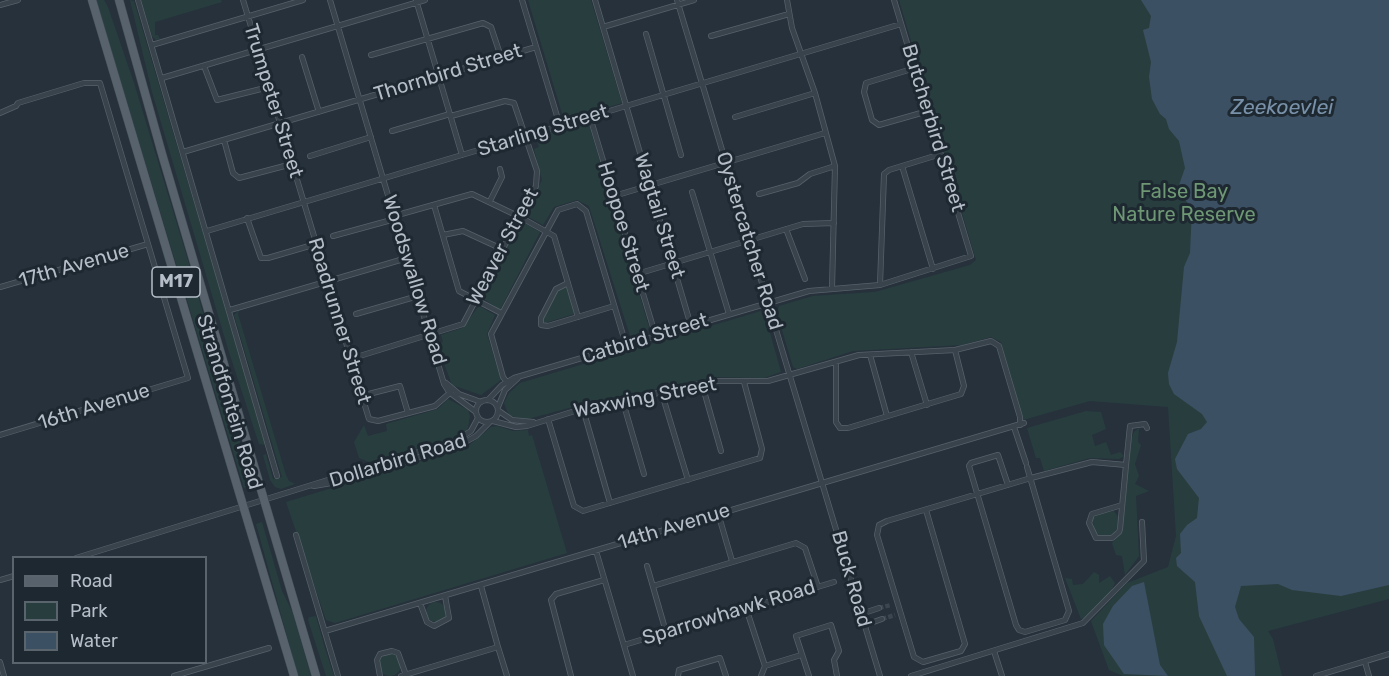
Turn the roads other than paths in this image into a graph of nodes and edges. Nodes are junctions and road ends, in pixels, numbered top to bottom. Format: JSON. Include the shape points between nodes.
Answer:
{"nodes":[{"id":1,"x":18,"y":0,"type":"edge"},
{"id":2,"x":92,"y":0,"type":"edge"},
{"id":3,"x":119,"y":0,"type":"edge"},
{"id":4,"x":138,"y":0,"type":"edge"},
{"id":5,"x":243,"y":0,"type":"edge"},
{"id":6,"x":303,"y":0,"type":"edge"},
{"id":7,"x":330,"y":0,"type":"edge"},
{"id":8,"x":425,"y":0,"type":"edge"},
{"id":9,"x":522,"y":0,"type":"edge"},
{"id":10,"x":595,"y":0,"type":"edge"},
{"id":11,"x":694,"y":0,"type":"edge"},
{"id":12,"x":787,"y":0,"type":"edge"},
{"id":13,"x":894,"y":0,"type":"edge"},
{"id":14,"x":417,"y":1,"type":"edge"},
{"id":15,"x":678,"y":2,"type":"edge"},
{"id":16,"x":0,"y":5,"type":"edge"},
{"id":17,"x":789,"y":14,"type":"junction"},
{"id":18,"x":248,"y":17,"type":"junction"},
{"id":19,"x":901,"y":24,"type":"junction"},
{"id":20,"x":338,"y":26,"type":"junction"},
{"id":21,"x":603,"y":27,"type":"junction"},
{"id":22,"x":646,"y":34,"type":"dead end"},
{"id":23,"x":711,"y":36,"type":"dead end"},
{"id":24,"x":428,"y":38,"type":"junction"},
{"id":25,"x":152,"y":45,"type":"junction"},
{"id":26,"x":536,"y":47,"type":"junction"},
{"id":27,"x":258,"y":50,"type":"junction"},
{"id":28,"x":801,"y":54,"type":"junction"},
{"id":29,"x":371,"y":56,"type":"dead end"},
{"id":30,"x":302,"y":57,"type":"dead end"},
{"id":31,"x":501,"y":57,"type":"junction"},
{"id":32,"x":204,"y":66,"type":"junction"},
{"id":33,"x":915,"y":68,"type":"junction"},
{"id":34,"x":439,"y":76,"type":"junction"},
{"id":35,"x":162,"y":78,"type":"junction"},
{"id":36,"x":702,"y":84,"type":"junction"},
{"id":37,"x":268,"y":87,"type":"junction"},
{"id":38,"x":815,"y":93,"type":"junction"},
{"id":39,"x":664,"y":95,"type":"junction"},
{"id":40,"x":360,"y":100,"type":"junction"},
{"id":41,"x":626,"y":106,"type":"junction"},
{"id":42,"x":928,"y":111,"type":"junction"},
{"id":43,"x":319,"y":112,"type":"junction"},
{"id":44,"x":0,"y":113,"type":"edge"},
{"id":45,"x":451,"y":115,"type":"junction"},
{"id":46,"x":590,"y":117,"type":"junction"},
{"id":47,"x":735,"y":117,"type":"dead end"},
{"id":48,"x":280,"y":123,"type":"junction"},
{"id":49,"x":560,"y":126,"type":"junction"},
{"id":50,"x":392,"y":131,"type":"dead end"},
{"id":51,"x":825,"y":133,"type":"junction"},
{"id":52,"x":525,"y":136,"type":"junction"},
{"id":53,"x":371,"y":137,"type":"junction"},
{"id":54,"x":224,"y":140,"type":"junction"},
{"id":55,"x":183,"y":152,"type":"junction"},
{"id":56,"x":940,"y":154,"type":"junction"},
{"id":57,"x":462,"y":155,"type":"junction"},
{"id":58,"x":681,"y":155,"type":"dead end"},
{"id":59,"x":310,"y":156,"type":"dead end"},
{"id":60,"x":726,"y":163,"type":"junction"},
{"id":61,"x":292,"y":164,"type":"junction"},
{"id":62,"x":835,"y":166,"type":"junction"},
{"id":63,"x":902,"y":166,"type":"junction"},
{"id":64,"x":500,"y":169,"type":"dead end"},
{"id":65,"x":383,"y":179,"type":"junction"},
{"id":66,"x":650,"y":186,"type":"junction"},
{"id":67,"x":692,"y":192,"type":"dead end"},
{"id":68,"x":759,"y":194,"type":"dead end"},
{"id":69,"x":614,"y":196,"type":"junction"},
{"id":70,"x":489,"y":201,"type":"junction"},
{"id":71,"x":303,"y":202,"type":"junction"},
{"id":72,"x":434,"y":204,"type":"junction"},
{"id":73,"x":520,"y":217,"type":"junction"},
{"id":74,"x":247,"y":218,"type":"junction"},
{"id":75,"x":395,"y":218,"type":"junction"},
{"id":76,"x":834,"y":223,"type":"junction"},
{"id":77,"x":786,"y":229,"type":"junction"},
{"id":78,"x":207,"y":231,"type":"junction"},
{"id":79,"x":545,"y":231,"type":"junction"},
{"id":80,"x":443,"y":235,"type":"junction"},
{"id":81,"x":333,"y":236,"type":"dead end"},
{"id":82,"x":749,"y":240,"type":"junction"},
{"id":83,"x":148,"y":244,"type":"junction"},
{"id":84,"x":316,"y":244,"type":"junction"},
{"id":85,"x":502,"y":249,"type":"junction"},
{"id":86,"x":710,"y":251,"type":"junction"},
{"id":87,"x":971,"y":256,"type":"joint"},
{"id":88,"x":407,"y":258,"type":"junction"},
{"id":89,"x":673,"y":263,"type":"junction"},
{"id":90,"x":933,"y":269,"type":"junction"},
{"id":91,"x":637,"y":274,"type":"junction"},
{"id":92,"x":805,"y":279,"type":"dead end"},
{"id":93,"x":327,"y":281,"type":"junction"},
{"id":94,"x":568,"y":283,"type":"junction"},
{"id":95,"x":880,"y":285,"type":"junction"},
{"id":96,"x":0,"y":287,"type":"edge"},
{"id":97,"x":832,"y":288,"type":"junction"},
{"id":98,"x":418,"y":296,"type":"junction"},
{"id":99,"x":476,"y":300,"type":"junction"},
{"id":100,"x":768,"y":302,"type":"junction"},
{"id":101,"x":614,"y":306,"type":"junction"},
{"id":102,"x":230,"y":310,"type":"junction"},
{"id":103,"x":501,"y":313,"type":"junction"},
{"id":104,"x":356,"y":314,"type":"dead end"},
{"id":105,"x":729,"y":314,"type":"junction"},
{"id":106,"x":579,"y":316,"type":"junction"},
{"id":107,"x":691,"y":326,"type":"junction"},
{"id":108,"x":430,"y":335,"type":"junction"},
{"id":109,"x":656,"y":337,"type":"junction"},
{"id":110,"x":626,"y":345,"type":"junction"},
{"id":111,"x":955,"y":350,"type":"junction"},
{"id":112,"x":912,"y":352,"type":"junction"},
{"id":113,"x":870,"y":355,"type":"junction"},
{"id":114,"x":350,"y":359,"type":"junction"},
{"id":115,"x":836,"y":362,"type":"junction"},
{"id":116,"x":790,"y":375,"type":"junction"},
{"id":117,"x":744,"y":382,"type":"junction"},
{"id":118,"x":508,"y":383,"type":"junction"},
{"id":119,"x":702,"y":384,"type":"junction"},
{"id":120,"x":451,"y":391,"type":"junction"},
{"id":121,"x":662,"y":394,"type":"junction"},
{"id":122,"x":361,"y":396,"type":"junction"},
{"id":123,"x":488,"y":400,"type":"junction"},
{"id":124,"x":481,"y":402,"type":"junction"},
{"id":125,"x":623,"y":402,"type":"junction"},
{"id":126,"x":927,"y":405,"type":"junction"},
{"id":127,"x":583,"y":409,"type":"junction"},
{"id":128,"x":498,"y":410,"type":"junction"},
{"id":129,"x":408,"y":413,"type":"junction"},
{"id":130,"x":477,"y":415,"type":"junction"},
{"id":131,"x":887,"y":416,"type":"junction"},
{"id":132,"x":548,"y":419,"type":"junction"},
{"id":133,"x":491,"y":422,"type":"junction"},
{"id":134,"x":536,"y":422,"type":"junction"},
{"id":135,"x":1019,"y":425,"type":"junction"},
{"id":136,"x":1147,"y":428,"type":"dead end"},
{"id":137,"x":0,"y":435,"type":"edge"},
{"id":138,"x":722,"y":450,"type":"dead end"},
{"id":139,"x":1126,"y":465,"type":"junction"},
{"id":140,"x":644,"y":474,"type":"dead end"},
{"id":141,"x":277,"y":476,"type":"dead end"},
{"id":142,"x":1030,"y":478,"type":"junction"},
{"id":143,"x":688,"y":480,"type":"junction"},
{"id":144,"x":823,"y":483,"type":"junction"},
{"id":145,"x":1008,"y":485,"type":"junction"},
{"id":146,"x":302,"y":487,"type":"junction"},
{"id":147,"x":976,"y":494,"type":"junction"},
{"id":148,"x":264,"y":500,"type":"junction"},
{"id":149,"x":610,"y":503,"type":"junction"},
{"id":150,"x":244,"y":506,"type":"junction"},
{"id":151,"x":1122,"y":506,"type":"junction"},
{"id":152,"x":926,"y":510,"type":"junction"},
{"id":153,"x":718,"y":513,"type":"junction"},
{"id":154,"x":1142,"y":522,"type":"dead end"},
{"id":155,"x":296,"y":535,"type":"dead end"},
{"id":156,"x":596,"y":551,"type":"junction"},
{"id":157,"x":82,"y":556,"type":"edge"},
{"id":158,"x":732,"y":561,"type":"junction"},
{"id":159,"x":647,"y":567,"type":"dead end"},
{"id":160,"x":604,"y":580,"type":"junction"},
{"id":161,"x":834,"y":582,"type":"dead end"},
{"id":162,"x":481,"y":586,"type":"junction"},
{"id":163,"x":653,"y":586,"type":"junction"},
{"id":164,"x":818,"y":587,"type":"junction"},
{"id":165,"x":445,"y":596,"type":"junction"},
{"id":166,"x":420,"y":603,"type":"junction"},
{"id":167,"x":746,"y":608,"type":"junction"},
{"id":168,"x":879,"y":608,"type":"tunnel mouth"},
{"id":169,"x":861,"y":614,"type":"junction"},
{"id":170,"x":882,"y":619,"type":"tunnel mouth"},
{"id":171,"x":865,"y":625,"type":"junction"},
{"id":172,"x":325,"y":631,"type":"junction"},
{"id":173,"x":666,"y":632,"type":"junction"},
{"id":174,"x":624,"y":645,"type":"junction"},
{"id":175,"x":498,"y":647,"type":"junction"},
{"id":176,"x":269,"y":648,"type":"dead end"},
{"id":177,"x":994,"y":651,"type":"junction"},
{"id":178,"x":1389,"y":654,"type":"edge"},
{"id":179,"x":801,"y":655,"type":"junction"},
{"id":180,"x":0,"y":662,"type":"edge"},
{"id":181,"x":1365,"y":662,"type":"junction"},
{"id":182,"x":765,"y":666,"type":"junction"},
{"id":183,"x":678,"y":674,"type":"edge"},
{"id":184,"x":403,"y":675,"type":"edge"},
{"id":185,"x":4,"y":676,"type":"edge"},
{"id":186,"x":174,"y":676,"type":"edge"},
{"id":187,"x":294,"y":676,"type":"edge"},
{"id":188,"x":316,"y":676,"type":"edge"},
{"id":189,"x":338,"y":676,"type":"edge"},
{"id":190,"x":380,"y":676,"type":"edge"},
{"id":191,"x":507,"y":676,"type":"edge"},
{"id":192,"x":571,"y":676,"type":"edge"},
{"id":193,"x":633,"y":676,"type":"edge"},
{"id":194,"x":726,"y":676,"type":"edge"},
{"id":195,"x":761,"y":676,"type":"edge"},
{"id":196,"x":809,"y":676,"type":"edge"},
{"id":197,"x":837,"y":676,"type":"edge"},
{"id":198,"x":880,"y":676,"type":"edge"},
{"id":199,"x":911,"y":676,"type":"edge"},
{"id":200,"x":1002,"y":676,"type":"edge"},
{"id":201,"x":1316,"y":676,"type":"edge"},
{"id":202,"x":1369,"y":676,"type":"edge"}],
"edges":[{"from":1,"to":16,"type":"street"},
{"from":2,"to":150,"type":"main road","name":"Strandfontein Road","number":"M17"},
{"from":3,"to":148,"type":"main road","name":"Strandfontein Road","number":"M17"},
{"from":4,"to":25,"type":"street","name":"Strandfontein Road"},
{"from":5,"to":18,"type":"street","name":"Trumpeter Street"},
{"from":6,"to":18,"type":"street"},
{"from":7,"to":20,"type":"street","name":"Woodswallow Road"},
{"from":8,"to":14,"type":"street"},
{"from":9,"to":26,"type":"street"},
{"from":10,"to":21,"type":"street","name":"Wagtail Street"},
{"from":11,"to":15,"type":"street"},
{"from":12,"to":17,"type":"street"},
{"from":13,"to":19,"type":"street","name":"Butcherbird Street"},
{"from":14,"to":20,"type":"street"},
{"from":14,"to":24,"type":"street"},
{"from":15,"to":21,"type":"street"},
{"from":15,"to":36,"type":"street","name":"Oystercatcher Road"},
{"from":17,"to":23,"type":"street"},
{"from":17,"to":28,"type":"street"},
{"from":18,"to":25,"type":"street"},
{"from":18,"to":27,"type":"street","name":"Trumpeter Street"},
{"from":19,"to":28,"type":"street","name":"Starling Street"},
{"from":19,"to":33,"type":"street","name":"Butcherbird Street"},
{"from":20,"to":27,"type":"street"},
{"from":20,"to":40,"type":"street","name":"Woodswallow Road"},
{"from":21,"to":41,"type":"street","name":"Wagtail Street"},
{"from":22,"to":39,"type":"street"},
{"from":24,"to":29,"type":"street"},
{"from":24,"to":31,"type":"street","via":[[486,23],[493,30]]},
{"from":24,"to":34,"type":"street"},
{"from":25,"to":35,"type":"street","name":"Strandfontein Road"},
{"from":26,"to":31,"type":"street","name":"Thornbird Street"},
{"from":26,"to":49,"type":"street"},
{"from":27,"to":32,"type":"street"},
{"from":27,"to":37,"type":"street","name":"Trumpeter Street"},
{"from":28,"to":36,"type":"street","name":"Starling Street"},
{"from":28,"to":38,"type":"street"},
{"from":30,"to":43,"type":"street"},
{"from":31,"to":34,"type":"street","name":"Thornbird Street"},
{"from":32,"to":35,"type":"street"},
{"from":32,"to":37,"type":"street","via":[[217,100]]},
{"from":33,"to":42,"type":"street","name":"Butcherbird Street"},
{"from":33,"to":42,"type":"street","via":[[866,83],[869,111],[873,122],[879,125]]},
{"from":34,"to":40,"type":"street","name":"Thornbird Street"},
{"from":34,"to":45,"type":"street"},
{"from":35,"to":55,"type":"street","name":"Strandfontein Road"},
{"from":36,"to":39,"type":"street","name":"Starling Street"},
{"from":36,"to":60,"type":"street","name":"Oystercatcher Road"},
{"from":37,"to":48,"type":"street","name":"Trumpeter Street"},
{"from":38,"to":47,"type":"street"},
{"from":38,"to":51,"type":"street"},
{"from":39,"to":41,"type":"street","name":"Starling Street"},
{"from":39,"to":58,"type":"street"},
{"from":40,"to":43,"type":"street","name":"Thornbird Street"},
{"from":40,"to":53,"type":"street","name":"Woodswallow Road"},
{"from":41,"to":46,"type":"street","name":"Starling Street"},
{"from":41,"to":66,"type":"street","name":"Wagtail Street"},
{"from":42,"to":56,"type":"street","name":"Butcherbird Street"},
{"from":43,"to":48,"type":"street","name":"Thornbird Street"},
{"from":44,"to":83,"type":"street","via":[[18,103],[84,82],[100,82]]},
{"from":45,"to":50,"type":"street"},
{"from":45,"to":52,"type":"street","name":"Weaver Street","via":[[512,101]]},
{"from":45,"to":57,"type":"street"},
{"from":46,"to":49,"type":"street","name":"Starling Street"},
{"from":46,"to":69,"type":"street","name":"Hoopoe Street"},
{"from":48,"to":54,"type":"street","name":"Thornbird Street"},
{"from":48,"to":61,"type":"street","name":"Trumpeter Street"},
{"from":49,"to":52,"type":"street","name":"Starling Street"},
{"from":51,"to":60,"type":"street"},
{"from":51,"to":62,"type":"street"},
{"from":52,"to":57,"type":"street","name":"Starling Street"},
{"from":52,"to":73,"type":"street","name":"Weaver Street","via":[[538,180]]},
{"from":53,"to":59,"type":"street"},
{"from":53,"to":65,"type":"street","name":"Woodswallow Road"},
{"from":54,"to":55,"type":"street","name":"Thornbird Street"},
{"from":54,"to":61,"type":"street","via":[[238,178]]},
{"from":55,"to":78,"type":"street","name":"Strandfontein Road"},
{"from":56,"to":63,"type":"street"},
{"from":56,"to":87,"type":"street","name":"Butcherbird Street"},
{"from":57,"to":65,"type":"street","name":"Starling Street"},
{"from":60,"to":66,"type":"street"},
{"from":60,"to":82,"type":"street","name":"Oystercatcher Road"},
{"from":61,"to":71,"type":"street","name":"Trumpeter Street"},
{"from":62,"to":68,"type":"street","via":[[810,174],[798,183]]},
{"from":62,"to":76,"type":"street"},
{"from":63,"to":90,"type":"street"},
{"from":63,"to":95,"type":"street","via":[[889,170],[883,177]]},
{"from":64,"to":70,"type":"street","via":[[502,177]]},
{"from":65,"to":71,"type":"street","name":"Starling Street"},
{"from":65,"to":75,"type":"street","name":"Woodswallow Road"},
{"from":66,"to":69,"type":"street"},
{"from":66,"to":89,"type":"street","name":"Wagtail Street"},
{"from":67,"to":86,"type":"street"},
{"from":69,"to":91,"type":"street","name":"Hoopoe Street"},
{"from":70,"to":72,"type":"street","via":[[472,194]]},
{"from":70,"to":73,"type":"street"},
{"from":71,"to":74,"type":"street","name":"Starling Street"},
{"from":71,"to":84,"type":"street","name":"Roadrunner Street"},
{"from":72,"to":75,"type":"street"},
{"from":72,"to":80,"type":"street"},
{"from":73,"to":79,"type":"street"},
{"from":73,"to":85,"type":"street","name":"Weaver Street"},
{"from":74,"to":78,"type":"street","name":"Starling Street"},
{"from":74,"to":84,"type":"street","via":[[261,258]]},
{"from":75,"to":81,"type":"street"},
{"from":75,"to":88,"type":"street","name":"Woodswallow Road"},
{"from":76,"to":77,"type":"street","via":[[809,223]]},
{"from":76,"to":97,"type":"street"},
{"from":77,"to":82,"type":"street"},
{"from":77,"to":92,"type":"street"},
{"from":78,"to":102,"type":"street","name":"Strandfontein Road"},
{"from":79,"to":94,"type":"street","via":[[555,238]]},
{"from":79,"to":101,"type":"street","via":[[558,210],[577,204],[584,207]]},
{"from":79,"to":103,"type":"street"},
{"from":80,"to":85,"type":"street","via":[[463,231]]},
{"from":80,"to":99,"type":"street","via":[[459,291]]},
{"from":82,"to":86,"type":"street"},
{"from":82,"to":100,"type":"street","name":"Oystercatcher Road"},
{"from":83,"to":96,"type":"street","name":"17th Avenue"},
{"from":83,"to":137,"type":"street","name":"16th Avenue","via":[[188,378]]},
{"from":84,"to":93,"type":"street","name":"Roadrunner Street"},
{"from":85,"to":99,"type":"street","name":"Weaver Street"},
{"from":86,"to":89,"type":"street"},
{"from":86,"to":105,"type":"street"},
{"from":87,"to":90,"type":"street","name":"Catbird Street"},
{"from":88,"to":93,"type":"street"},
{"from":88,"to":98,"type":"street","name":"Woodswallow Road"},
{"from":89,"to":91,"type":"street"},
{"from":89,"to":107,"type":"street","name":"Wagtail Street"},
{"from":90,"to":95,"type":"street","name":"Catbird Street"},
{"from":91,"to":109,"type":"street","name":"Hoopoe Street"},
{"from":93,"to":102,"type":"street"},
{"from":93,"to":114,"type":"street","name":"Roadrunner Street"},
{"from":94,"to":106,"type":"street"},
{"from":94,"to":106,"type":"street","via":[[556,289],[540,324],[548,326]]},
{"from":95,"to":97,"type":"street","name":"Catbird Street"},
{"from":97,"to":100,"type":"street","name":"Catbird Street"},
{"from":98,"to":104,"type":"street"},
{"from":98,"to":108,"type":"street","name":"Woodswallow Road"},
{"from":99,"to":103,"type":"street"},
{"from":99,"to":108,"type":"street","name":"Weaver Street","via":[[463,324]]},
{"from":100,"to":105,"type":"street","name":"Catbird Street"},
{"from":100,"to":116,"type":"street","name":"Oystercatcher Road"},
{"from":101,"to":106,"type":"street"},
{"from":101,"to":110,"type":"street"},
{"from":102,"to":141,"type":"street","name":"Strandfontein Road"},
{"from":103,"to":118,"type":"street","via":[[492,338]]},
{"from":105,"to":107,"type":"street","name":"Catbird Street"},
{"from":107,"to":109,"type":"street","name":"Catbird Street"},
{"from":108,"to":114,"type":"street","name":"Weaver Street"},
{"from":108,"to":120,"type":"street","name":"Woodswallow Road","via":[[444,381]]},
{"from":109,"to":110,"type":"street","name":"Catbird Street"},
{"from":110,"to":118,"type":"street","name":"Catbird Street","via":[[522,375]]},
{"from":111,"to":112,"type":"street","name":"Waxwing Street"},
{"from":111,"to":126,"type":"street","via":[[963,392]]},
{"from":111,"to":135,"type":"street","name":"Waxwing Street","via":[[991,341],[998,343]]},
{"from":112,"to":113,"type":"street","name":"Waxwing Street"},
{"from":112,"to":126,"type":"street"},
{"from":113,"to":115,"type":"street","name":"Waxwing Street"},
{"from":113,"to":131,"type":"street"},
{"from":114,"to":122,"type":"street","name":"Roadrunner Street"},
{"from":115,"to":116,"type":"street","name":"Waxwing Street"},
{"from":115,"to":131,"type":"street","via":[[838,426],[848,428]]},
{"from":116,"to":117,"type":"street","name":"Waxwing Street"},
{"from":116,"to":144,"type":"street","name":"Oystercatcher Road"},
{"from":117,"to":119,"type":"street","name":"Waxwing Street"},
{"from":117,"to":143,"type":"street","via":[[762,455]]},
{"from":118,"to":123,"type":"street","name":"Catbird Street"},
{"from":118,"to":128,"type":"street","name":"Catbird Street"},
{"from":119,"to":121,"type":"street","name":"Waxwing Street"},
{"from":119,"to":138,"type":"street"},
{"from":120,"to":124,"type":"street","name":"Woodswallow Road"},
{"from":120,"to":129,"type":"street","name":"Roadrunner Street","via":[[437,405]]},
{"from":120,"to":130,"type":"street","name":"Woodswallow Road"},
{"from":121,"to":125,"type":"street","name":"Waxwing Street"},
{"from":121,"to":143,"type":"street"},
{"from":122,"to":129,"type":"street","name":"Roadrunner Street","via":[[371,421]]},
{"from":122,"to":129,"type":"street","via":[[400,386]]},
{"from":123,"to":124,"type":"street"},
{"from":123,"to":128,"type":"street","name":"Waxwing Street"},
{"from":124,"to":130,"type":"street","name":"Dollarbird Road"},
{"from":125,"to":127,"type":"street","name":"Waxwing Street"},
{"from":125,"to":140,"type":"street"},
{"from":126,"to":131,"type":"street"},
{"from":127,"to":132,"type":"street","name":"Waxwing Street"},
{"from":127,"to":149,"type":"street"},
{"from":128,"to":133,"type":"street","name":"Catbird Street"},
{"from":128,"to":134,"type":"street","name":"Waxwing Street","via":[[516,422]]},
{"from":130,"to":133,"type":"street","name":"Woodswallow Road"},
{"from":130,"to":146,"type":"street","name":"Dollarbird Road","via":[[471,431],[457,440]]},
{"from":132,"to":134,"type":"street","name":"Waxwing Street"},
{"from":132,"to":149,"type":"street","via":[[576,508],[583,511]]},
{"from":133,"to":134,"type":"street","name":"Waxwing Street","via":[[516,427]]},
{"from":133,"to":146,"type":"street","name":"Dollarbird Road","via":[[460,445],[337,482]]},
{"from":135,"to":142,"type":"street"},
{"from":135,"to":144,"type":"street","name":"14th Avenue"},
{"from":136,"to":139,"type":"street","via":[[1145,424],[1127,426]]},
{"from":139,"to":142,"type":"street","via":[[1082,463]]},
{"from":139,"to":151,"type":"street"},
{"from":142,"to":145,"type":"street"},
{"from":142,"to":147,"type":"street","via":[[1069,611],[1063,621],[1025,632],[1017,628]]},
{"from":143,"to":149,"type":"street"},
{"from":144,"to":153,"type":"street","name":"14th Avenue"},
{"from":144,"to":169,"type":"street","name":"Buck Road"},
{"from":145,"to":147,"type":"street"},
{"from":145,"to":147,"type":"street","via":[[1000,456],[995,455],[969,466]]},
{"from":146,"to":148,"type":"street","name":"Dollarbird Road"},
{"from":147,"to":152,"type":"street"},
{"from":148,"to":150,"type":"street","name":"Dollarbird Road"},
{"from":148,"to":188,"type":"main road","name":"Strandfontein Road","number":"M17"},
{"from":150,"to":157,"type":"street","name":"Dollarbird Road"},
{"from":150,"to":187,"type":"main road","name":"Strandfontein Road","number":"M17"},
{"from":151,"to":151,"type":"street","via":[[1092,514],[1089,523],[1096,538],[1103,540],[1118,534]]},
{"from":152,"to":152,"type":"street","via":[[964,647],[919,662],[894,604],[877,527]]},
{"from":153,"to":156,"type":"street","name":"14th Avenue"},
{"from":153,"to":158,"type":"street"},
{"from":154,"to":177,"type":"street","via":[[1144,561],[1106,602],[1079,624]]},
{"from":155,"to":172,"type":"street"},
{"from":156,"to":160,"type":"street"},
{"from":156,"to":162,"type":"street","name":"14th Avenue"},
{"from":158,"to":163,"type":"street"},
{"from":158,"to":164,"type":"street","via":[[801,544],[807,551]]},
{"from":159,"to":163,"type":"street"},
{"from":160,"to":174,"type":"street"},
{"from":160,"to":192,"type":"street","via":[[556,594],[551,600]]},
{"from":161,"to":164,"type":"street","name":"Sparrowhawk Road"},
{"from":162,"to":165,"type":"street","name":"14th Avenue"},
{"from":162,"to":175,"type":"street"},
{"from":163,"to":173,"type":"street"},
{"from":164,"to":167,"type":"street","name":"Sparrowhawk Road"},
{"from":165,"to":166,"type":"street","name":"14th Avenue"},
{"from":165,"to":166,"type":"street","via":[[450,616],[434,626],[427,622]]},
{"from":166,"to":172,"type":"street","name":"14th Avenue"},
{"from":167,"to":173,"type":"street","name":"Sparrowhawk Road"},
{"from":167,"to":182,"type":"street"},
{"from":168,"to":169,"type":"street"},
{"from":169,"to":171,"type":"street","name":"Buck Road"},
{"from":170,"to":171,"type":"street"},
{"from":171,"to":198,"type":"street","name":"Buck Road"},
{"from":172,"to":189,"type":"street"},
{"from":173,"to":174,"type":"street","name":"Sparrowhawk Road"},
{"from":174,"to":193,"type":"street"},
{"from":175,"to":184,"type":"street"},
{"from":175,"to":191,"type":"street"},
{"from":176,"to":186,"type":"street"},
{"from":177,"to":199,"type":"street"},
{"from":177,"to":200,"type":"street"},
{"from":178,"to":181,"type":"street"},
{"from":179,"to":182,"type":"street"},
{"from":179,"to":196,"type":"street"},
{"from":179,"to":197,"type":"street","via":[[796,636],[831,626],[839,653],[834,660]]},
{"from":180,"to":185,"type":"street"},
{"from":181,"to":201,"type":"street"},
{"from":181,"to":202,"type":"street"},
{"from":182,"to":195,"type":"street"},
{"from":183,"to":194,"type":"street","via":[[720,658]]},
{"from":184,"to":190,"type":"street","via":[[398,653],[392,651],[380,654],[377,660]]}]}
